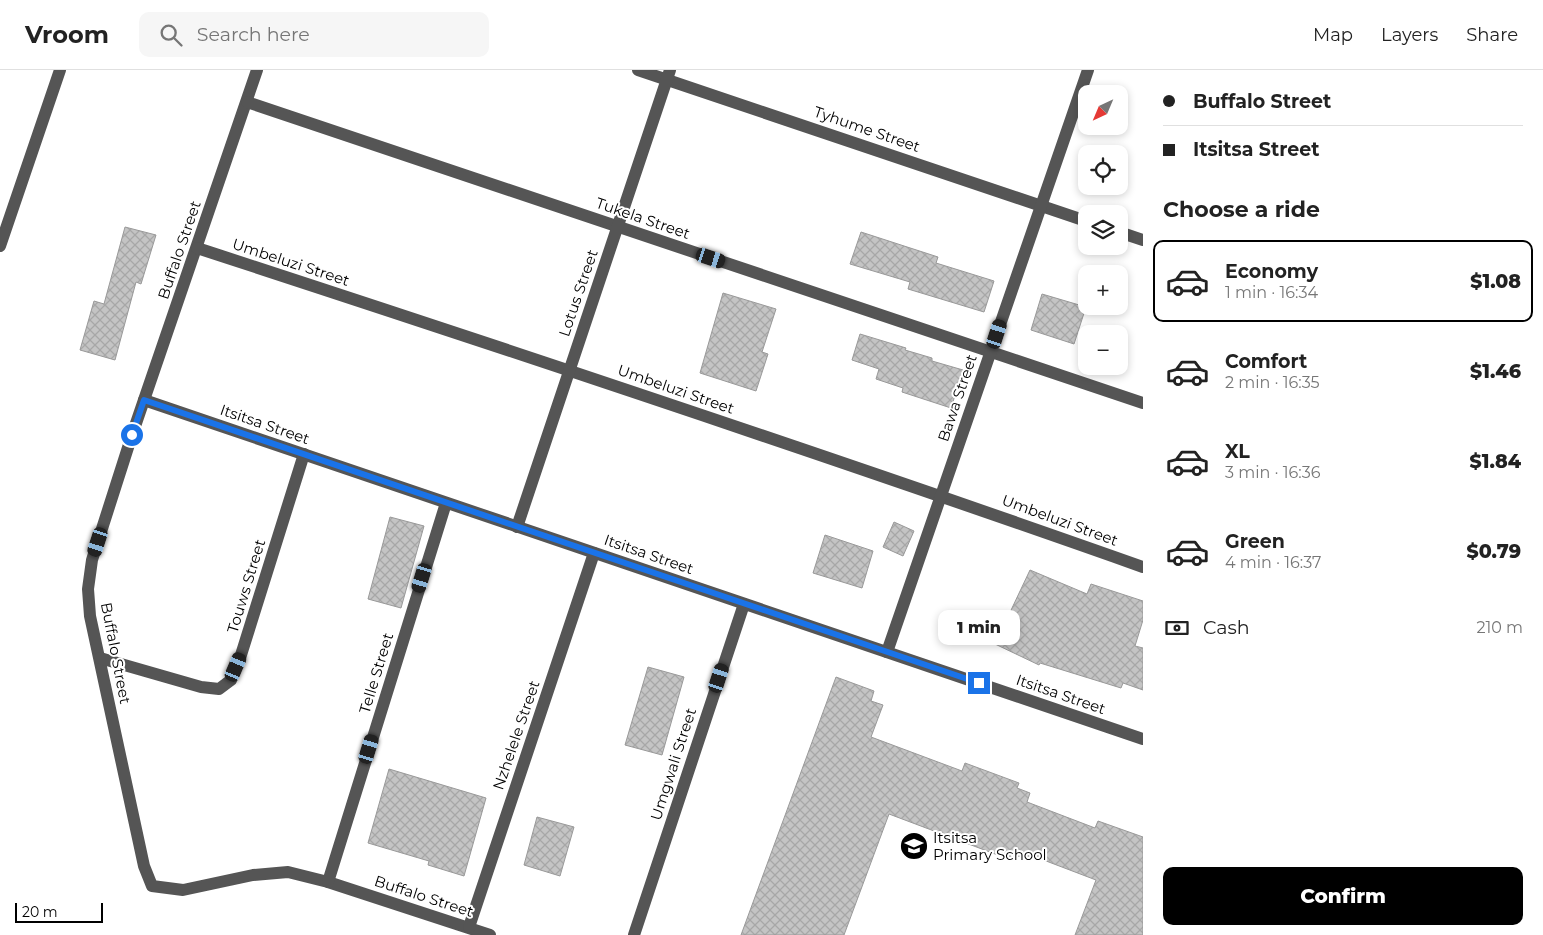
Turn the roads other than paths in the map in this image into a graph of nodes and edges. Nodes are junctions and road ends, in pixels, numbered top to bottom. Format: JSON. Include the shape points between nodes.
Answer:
{"nodes":[{"id":1,"x":60,"y":70,"type":"edge"},
{"id":2,"x":257,"y":70,"type":"edge"},
{"id":3,"x":638,"y":70,"type":"edge"},
{"id":4,"x":1088,"y":70,"type":"edge"},
{"id":5,"x":669,"y":74,"type":"edge"},
{"id":6,"x":247,"y":102,"type":"junction"},
{"id":7,"x":1040,"y":204,"type":"junction"},
{"id":8,"x":1078,"y":218,"type":"edge"},
{"id":9,"x":618,"y":227,"type":"junction"},
{"id":10,"x":1128,"y":235,"type":"edge"},
{"id":11,"x":1143,"y":240,"type":"edge"},
{"id":12,"x":0,"y":246,"type":"edge"},
{"id":13,"x":197,"y":248,"type":"junction"},
{"id":14,"x":991,"y":352,"type":"junction"},
{"id":15,"x":570,"y":370,"type":"junction"},
{"id":16,"x":144,"y":400,"type":"junction"},
{"id":17,"x":1143,"y":404,"type":"edge"},
{"id":18,"x":304,"y":454,"type":"junction"},
{"id":19,"x":941,"y":495,"type":"junction"},
{"id":20,"x":446,"y":503,"type":"junction"},
{"id":21,"x":517,"y":527,"type":"junction"},
{"id":22,"x":594,"y":553,"type":"junction"},
{"id":23,"x":1143,"y":567,"type":"edge"},
{"id":24,"x":744,"y":604,"type":"junction"},
{"id":25,"x":887,"y":652,"type":"junction"},
{"id":26,"x":100,"y":658,"type":"junction"},
{"id":27,"x":1143,"y":739,"type":"edge"},
{"id":28,"x":328,"y":882,"type":"junction"},
{"id":29,"x":469,"y":927,"type":"junction"},
{"id":30,"x":490,"y":935,"type":"edge"},
{"id":31,"x":634,"y":935,"type":"edge"}],
"edges":[{"from":1,"to":12,"type":"street"},
{"from":2,"to":6,"type":"street","name":"Buffalo Street"},
{"from":3,"to":5,"type":"street","name":"Tyhume Street"},
{"from":4,"to":7,"type":"street","name":"Bawa Street"},
{"from":5,"to":7,"type":"street","name":"Tyhume Street"},
{"from":5,"to":9,"type":"street","name":"Lotus Street"},
{"from":6,"to":9,"type":"street","name":"Tukela Street"},
{"from":6,"to":13,"type":"street","name":"Buffalo Street"},
{"from":7,"to":8,"type":"street","name":"Tyhume Street"},
{"from":7,"to":14,"type":"street","name":"Bawa Street"},
{"from":9,"to":14,"type":"street","name":"Tukela Street"},
{"from":9,"to":15,"type":"street","name":"Lotus Street"},
{"from":10,"to":11,"type":"street"},
{"from":13,"to":15,"type":"street","name":"Umbeluzi Street"},
{"from":13,"to":16,"type":"street","name":"Buffalo Street"},
{"from":14,"to":17,"type":"street","name":"Tukela Street"},
{"from":14,"to":19,"type":"street","name":"Bawa Street"},
{"from":15,"to":19,"type":"street","name":"Umbeluzi Street"},
{"from":15,"to":21,"type":"street","name":"Lotus Street"},
{"from":16,"to":18,"type":"street","name":"Itsitsa Street"},
{"from":16,"to":26,"type":"street","name":"Buffalo Street","via":[[92,560],[89,598]]},
{"from":18,"to":20,"type":"street","name":"Itsitsa Street"},
{"from":18,"to":26,"type":"street","name":"Touws Street","via":[[231,680],[219,689],[201,687]]},
{"from":19,"to":23,"type":"street","name":"Umbeluzi Street"},
{"from":19,"to":25,"type":"street","name":"Bawa Street"},
{"from":20,"to":21,"type":"street","name":"Itsitsa Street"},
{"from":20,"to":28,"type":"street","name":"Telle Street"},
{"from":21,"to":22,"type":"street","name":"Itsitsa Street"},
{"from":22,"to":24,"type":"street","name":"Itsitsa Street"},
{"from":22,"to":29,"type":"street","name":"Nzhelele Street"},
{"from":24,"to":25,"type":"street","name":"Itsitsa Street"},
{"from":24,"to":31,"type":"street","name":"Umgwali Street"},
{"from":25,"to":27,"type":"street","name":"Itsitsa Street"},
{"from":26,"to":28,"type":"street","name":"Buffalo Street","via":[[144,866],[152,886],[183,890],[253,875],[288,872]]},
{"from":28,"to":29,"type":"street","name":"Buffalo Street"},
{"from":29,"to":30,"type":"street","name":"Buffalo Street"}]}
